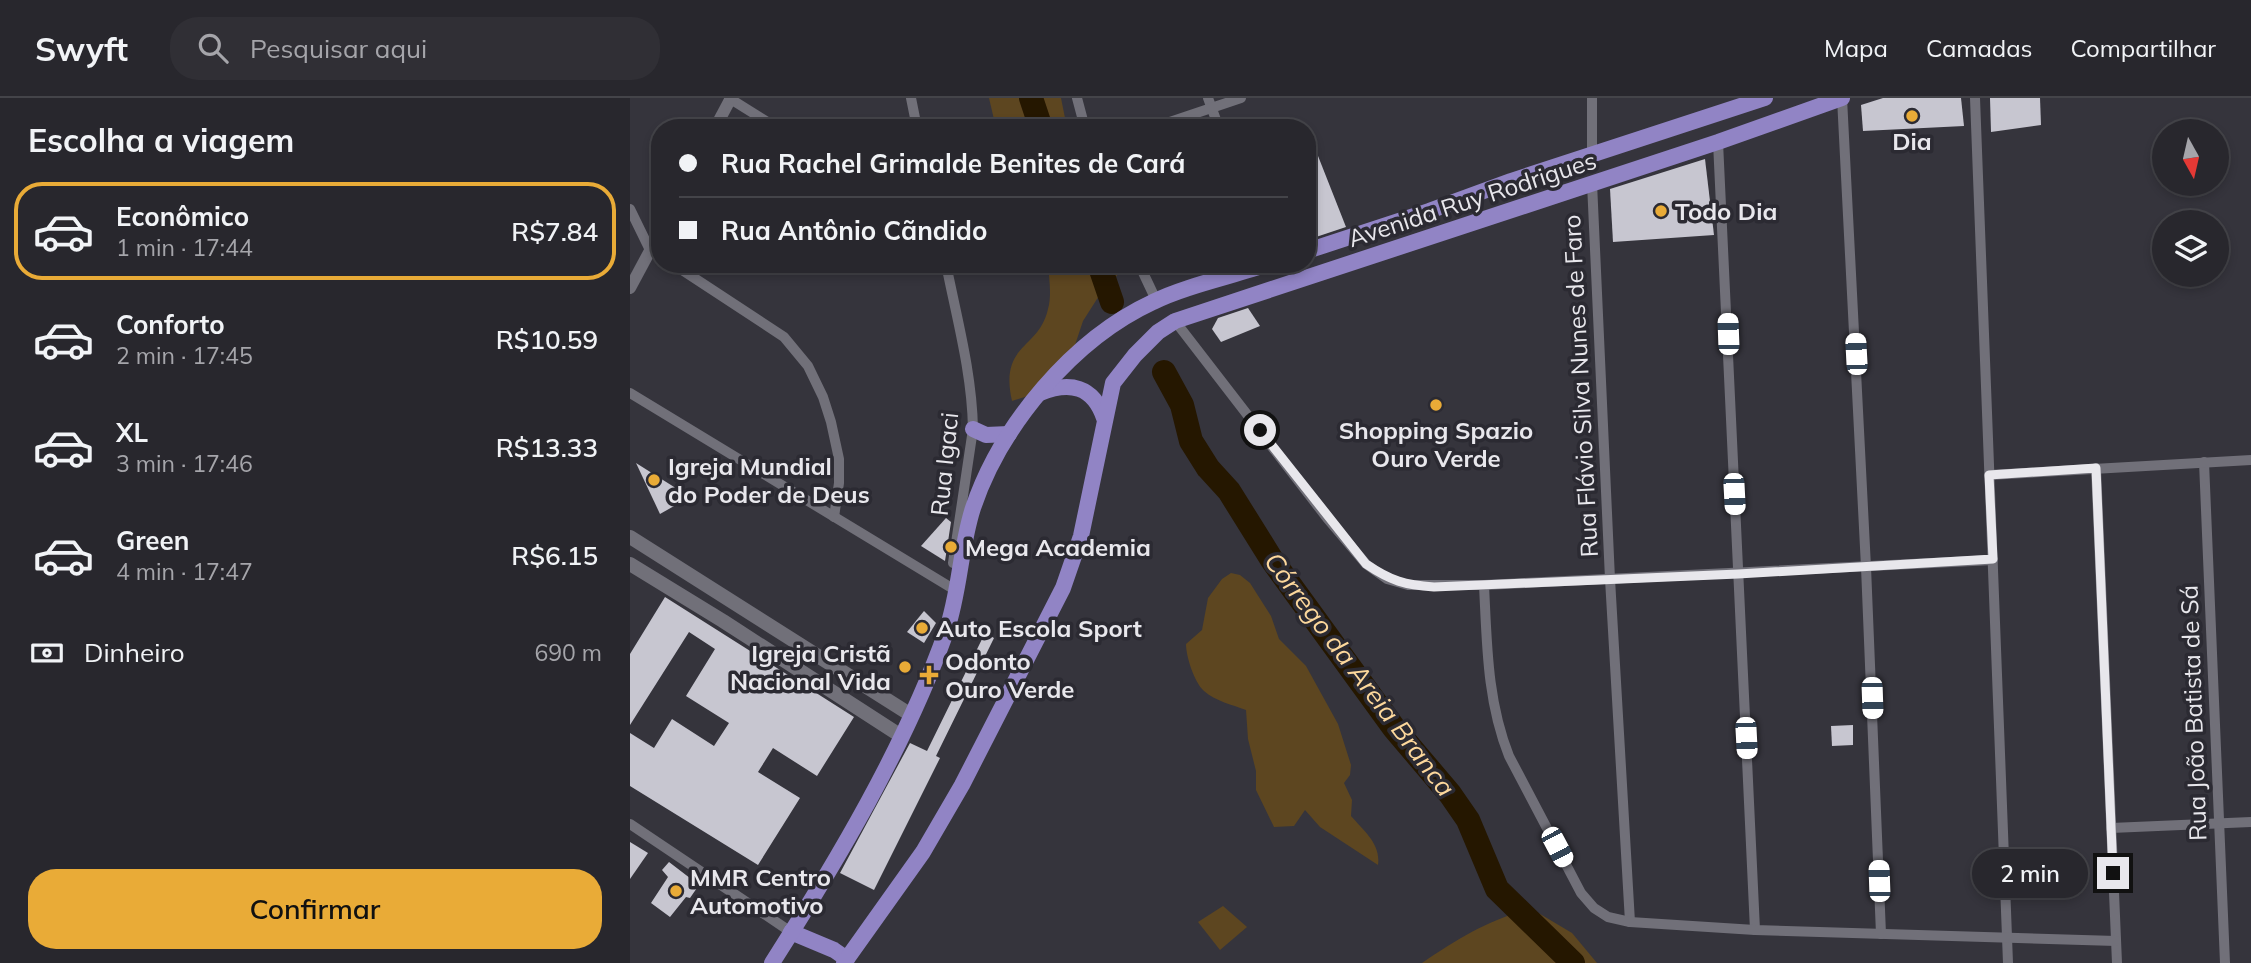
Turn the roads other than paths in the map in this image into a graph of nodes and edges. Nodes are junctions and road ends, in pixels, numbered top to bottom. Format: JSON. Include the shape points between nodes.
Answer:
{"nodes":[{"id":1,"x":730,"y":98,"type":"edge"},
{"id":2,"x":911,"y":98,"type":"edge"},
{"id":3,"x":1077,"y":98,"type":"edge"},
{"id":4,"x":1241,"y":98,"type":"edge"},
{"id":5,"x":1591,"y":98,"type":"edge"},
{"id":6,"x":1765,"y":98,"type":"edge"},
{"id":7,"x":1842,"y":98,"type":"edge"},
{"id":8,"x":1975,"y":98,"type":"edge"},
{"id":9,"x":1210,"y":103,"type":"edge"},
{"id":10,"x":1719,"y":106,"type":"edge"},
{"id":11,"x":720,"y":119,"type":"edge"},
{"id":12,"x":762,"y":119,"type":"edge"},
{"id":13,"x":915,"y":119,"type":"edge"},
{"id":14,"x":1083,"y":119,"type":"edge"},
{"id":15,"x":1173,"y":119,"type":"edge"},
{"id":16,"x":1718,"y":142,"type":"junction"},
{"id":17,"x":1592,"y":154,"type":"junction"},
{"id":18,"x":1592,"y":183,"type":"junction"},
{"id":19,"x":630,"y":209,"type":"edge"},
{"id":20,"x":651,"y":246,"type":"edge"},
{"id":21,"x":1316,"y":248,"type":"edge"},
{"id":22,"x":651,"y":259,"type":"edge"},
{"id":23,"x":687,"y":273,"type":"edge"},
{"id":24,"x":948,"y":273,"type":"edge"},
{"id":25,"x":1143,"y":273,"type":"edge"},
{"id":26,"x":1240,"y":273,"type":"edge"},
{"id":27,"x":630,"y":288,"type":"edge"},
{"id":28,"x":1156,"y":300,"type":"junction"},
{"id":29,"x":1175,"y":321,"type":"junction"},
{"id":30,"x":630,"y":393,"type":"edge"},
{"id":31,"x":1040,"y":393,"type":"junction"},
{"id":32,"x":1104,"y":418,"type":"junction"},
{"id":33,"x":973,"y":429,"type":"junction"},
{"id":34,"x":1009,"y":434,"type":"junction"},
{"id":35,"x":2251,"y":460,"type":"edge"},
{"id":36,"x":2204,"y":462,"type":"junction"},
{"id":37,"x":2096,"y":468,"type":"junction"},
{"id":38,"x":1989,"y":475,"type":"junction"},
{"id":39,"x":834,"y":517,"type":"junction"},
{"id":40,"x":630,"y":537,"type":"edge"},
{"id":41,"x":1993,"y":559,"type":"junction"},
{"id":42,"x":630,"y":564,"type":"edge"},
{"id":43,"x":1866,"y":567,"type":"junction"},
{"id":44,"x":1738,"y":574,"type":"junction"},
{"id":45,"x":1610,"y":579,"type":"junction"},
{"id":46,"x":704,"y":583,"type":"junction"},
{"id":47,"x":1484,"y":586,"type":"junction"},
{"id":48,"x":953,"y":588,"type":"junction"},
{"id":49,"x":689,"y":599,"type":"junction"},
{"id":50,"x":911,"y":715,"type":"junction"},
{"id":51,"x":901,"y":736,"type":"junction"},
{"id":52,"x":2251,"y":822,"type":"edge"},
{"id":53,"x":2219,"y":823,"type":"junction"},
{"id":54,"x":630,"y":824,"type":"edge"},
{"id":55,"x":2110,"y":828,"type":"junction"},
{"id":56,"x":1630,"y":922,"type":"junction"},
{"id":57,"x":1755,"y":930,"type":"junction"},
{"id":58,"x":791,"y":932,"type":"junction"},
{"id":59,"x":1881,"y":933,"type":"junction"},
{"id":60,"x":2007,"y":937,"type":"junction"},
{"id":61,"x":2116,"y":941,"type":"junction"},
{"id":62,"x":845,"y":961,"type":"edge"},
{"id":63,"x":772,"y":963,"type":"edge"},
{"id":64,"x":2008,"y":963,"type":"edge"},
{"id":65,"x":2117,"y":963,"type":"edge"},
{"id":66,"x":2225,"y":963,"type":"edge"}],
"edges":[{"from":1,"to":11,"type":"street"},
{"from":1,"to":12,"type":"street"},
{"from":2,"to":13,"type":"street"},
{"from":3,"to":14,"type":"street"},
{"from":4,"to":9,"type":"street"},
{"from":5,"to":17,"type":"street"},
{"from":6,"to":10,"type":"main road","name":"Avenida Ruy Rodrigues"},
{"from":7,"to":16,"type":"main road","name":"Avenida Ruy Rodrigues"},
{"from":7,"to":43,"type":"street"},
{"from":8,"to":38,"type":"street"},
{"from":9,"to":15,"type":"street"},
{"from":10,"to":17,"type":"main road","name":"Avenida Ruy Rodrigues"},
{"from":16,"to":18,"type":"main road","name":"Avenida Ruy Rodrigues"},
{"from":16,"to":44,"type":"street"},
{"from":17,"to":18,"type":"main road"},
{"from":17,"to":21,"type":"main road","name":"Avenida Ruy Rodrigues"},
{"from":18,"to":29,"type":"main road","name":"Avenida Ruy Rodrigues"},
{"from":18,"to":45,"type":"street","name":"Rua Flávio Silva Nunes de Faro"},
{"from":19,"to":20,"type":"street"},
{"from":22,"to":27,"type":"street"},
{"from":23,"to":39,"type":"street","via":[[784,337],[808,366],[827,409],[839,459]]},
{"from":24,"to":33,"type":"street","name":"Rua Igaci","via":[[967,369]]},
{"from":25,"to":28,"type":"street"},
{"from":26,"to":28,"type":"main road"},
{"from":28,"to":29,"type":"main road"},
{"from":28,"to":31,"type":"main road","via":[[1078,353]]},
{"from":29,"to":32,"type":"main road","name":"Avenida Ruy Rodrigues","via":[[1135,355],[1113,383]]},
{"from":29,"to":47,"type":"street","via":[[1366,564],[1387,579],[1408,585]]},
{"from":30,"to":39,"type":"street"},
{"from":31,"to":32,"type":"main road","via":[[1077,388],[1093,396]]},
{"from":31,"to":34,"type":"main road"},
{"from":32,"to":62,"type":"main road","name":"Avenida Ruy Rodrigues","via":[[1081,536],[1063,588],[923,852]]},
{"from":33,"to":34,"type":"main road","via":[[986,435]]},
{"from":33,"to":48,"type":"street","name":"Rua Igaci"},
{"from":34,"to":48,"type":"main road","via":[[974,507]]},
{"from":35,"to":36,"type":"street"},
{"from":36,"to":37,"type":"street"},
{"from":36,"to":53,"type":"street","name":"Rua João Batista de Sá"},
{"from":37,"to":38,"type":"street"},
{"from":37,"to":55,"type":"street"},
{"from":38,"to":41,"type":"street"},
{"from":39,"to":48,"type":"street"},
{"from":40,"to":46,"type":"main road"},
{"from":41,"to":43,"type":"street"},
{"from":41,"to":60,"type":"street"},
{"from":42,"to":49,"type":"main road"},
{"from":43,"to":44,"type":"street"},
{"from":43,"to":59,"type":"street"},
{"from":44,"to":45,"type":"street"},
{"from":44,"to":57,"type":"street"},
{"from":45,"to":47,"type":"street"},
{"from":45,"to":56,"type":"street","name":"Rua Flávio Silva Nunes de Faro"},
{"from":46,"to":49,"type":"main road"},
{"from":46,"to":50,"type":"main road"},
{"from":47,"to":56,"type":"street","via":[[1494,707],[1509,756],[1581,893],[1608,917]]},
{"from":48,"to":50,"type":"main road","via":[[946,633]]},
{"from":49,"to":51,"type":"main road"},
{"from":50,"to":51,"type":"main road"},
{"from":51,"to":58,"type":"main road","via":[[829,873]]},
{"from":52,"to":53,"type":"street"},
{"from":53,"to":55,"type":"street"},
{"from":53,"to":66,"type":"street","name":"Rua João Batista de Sá"},
{"from":54,"to":58,"type":"street"},
{"from":55,"to":61,"type":"street"},
{"from":56,"to":57,"type":"street"},
{"from":57,"to":59,"type":"street"},
{"from":58,"to":62,"type":"main road","via":[[834,950]]},
{"from":58,"to":63,"type":"main road"},
{"from":59,"to":60,"type":"street"},
{"from":60,"to":61,"type":"street"},
{"from":60,"to":64,"type":"street"},
{"from":61,"to":65,"type":"street"}]}
